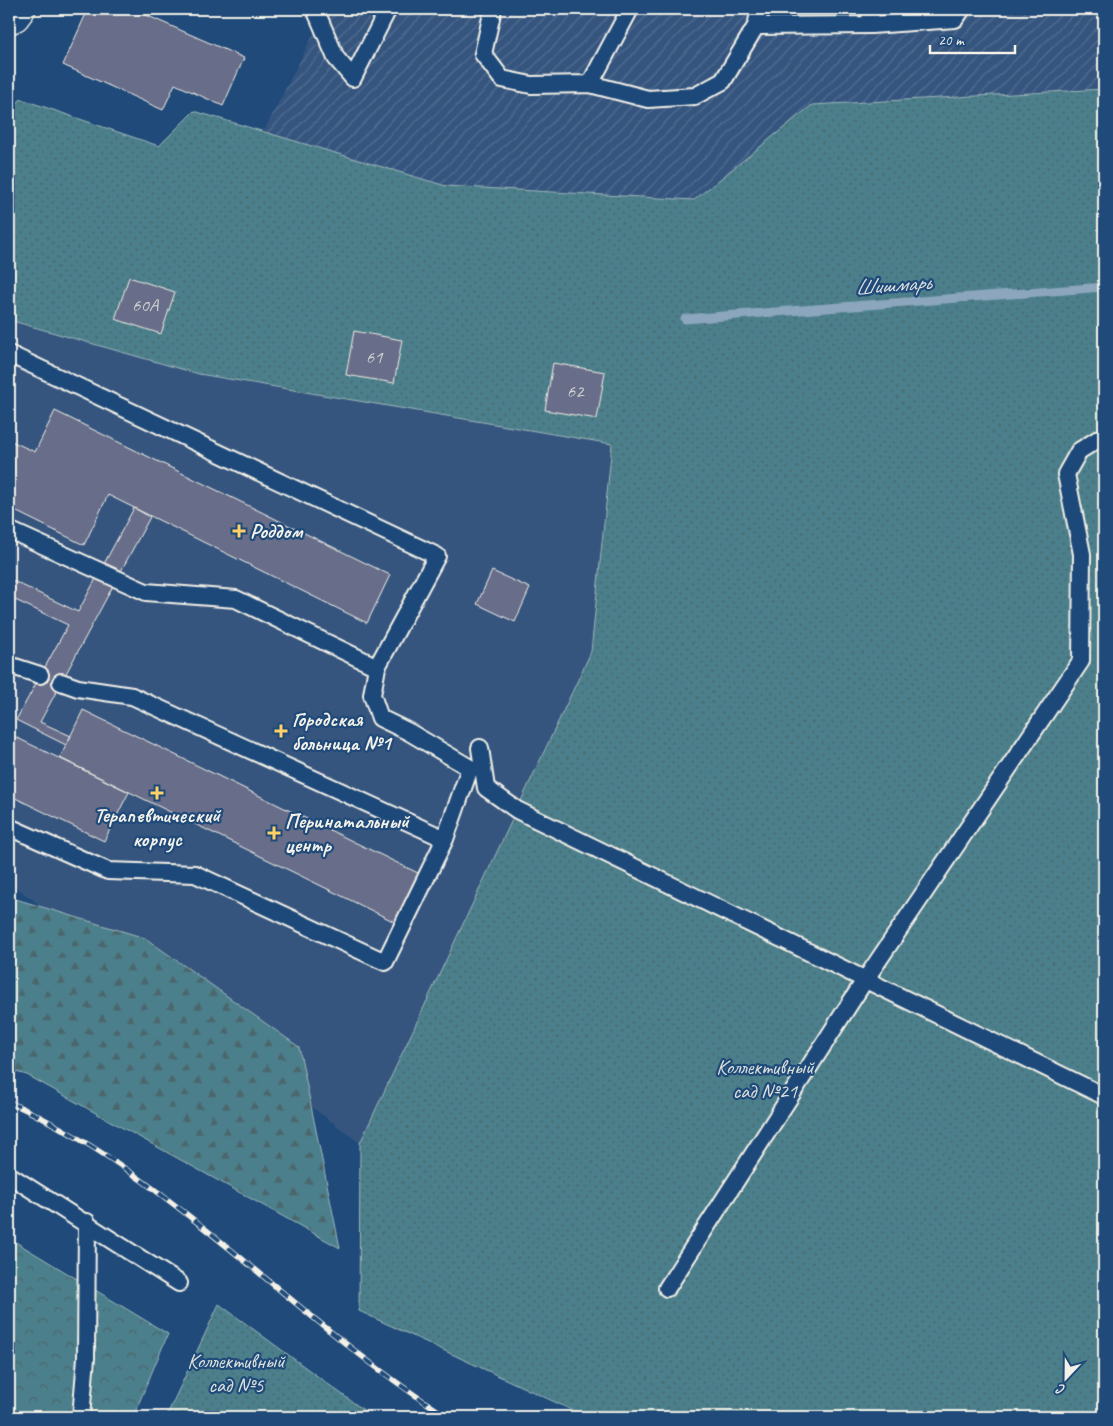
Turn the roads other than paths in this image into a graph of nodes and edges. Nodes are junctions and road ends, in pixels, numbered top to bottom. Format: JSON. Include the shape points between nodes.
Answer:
{"nodes":[{"id":1,"x":20,"y":9,"type":"edge"},
{"id":2,"x":315,"y":9,"type":"edge"},
{"id":3,"x":388,"y":9,"type":"edge"},
{"id":4,"x":493,"y":9,"type":"edge"},
{"id":5,"x":630,"y":9,"type":"edge"},
{"id":6,"x":760,"y":9,"type":"edge"},
{"id":7,"x":962,"y":9,"type":"edge"},
{"id":8,"x":871,"y":17,"type":"edge"},
{"id":9,"x":9,"y":20,"type":"edge"},
{"id":10,"x":756,"y":26,"type":"junction"},
{"id":11,"x":590,"y":84,"type":"junction"},
{"id":12,"x":9,"y":354,"type":"edge"},
{"id":13,"x":1104,"y":439,"type":"edge"},
{"id":14,"x":9,"y":530,"type":"edge"},
{"id":15,"x":9,"y":665,"type":"edge"},
{"id":16,"x":377,"y":667,"type":"junction"},
{"id":17,"x":40,"y":675,"type":"dead end"},
{"id":18,"x":61,"y":682,"type":"dead end"},
{"id":19,"x":480,"y":748,"type":"dead end"},
{"id":20,"x":9,"y":827,"type":"edge"},
{"id":21,"x":445,"y":838,"type":"junction"},
{"id":22,"x":865,"y":980,"type":"junction"},
{"id":23,"x":1104,"y":1096,"type":"edge"},
{"id":24,"x":9,"y":1175,"type":"edge"},
{"id":25,"x":87,"y":1222,"type":"junction"},
{"id":26,"x":179,"y":1283,"type":"dead end"},
{"id":27,"x":667,"y":1288,"type":"dead end"},
{"id":28,"x":81,"y":1417,"type":"edge"}],
"edges":[{"from":1,"to":9,"type":"street","via":[[15,18]]},
{"from":2,"to":3,"type":"lane","via":[[336,58],[353,78]]},
{"from":4,"to":11,"type":"lane","via":[[483,54],[502,79],[531,85]]},
{"from":5,"to":11,"type":"lane"},
{"from":6,"to":10,"type":"lane"},
{"from":7,"to":8,"type":"lane","via":[[955,19]]},
{"from":8,"to":10,"type":"lane"},
{"from":10,"to":11,"type":"lane","via":[[723,82],[695,96],[648,99]]},
{"from":12,"to":16,"type":"lane","via":[[437,556]]},
{"from":13,"to":22,"type":"lane","via":[[1100,438],[1079,451],[1066,474],[1082,554],[1081,660]]},
{"from":14,"to":16,"type":"lane","via":[[146,592],[236,599]]},
{"from":15,"to":17,"type":"lane"},
{"from":16,"to":21,"type":"lane","via":[[372,695],[380,718],[470,768]]},
{"from":18,"to":21,"type":"lane","via":[[78,688],[132,696]]},
{"from":19,"to":22,"type":"lane","via":[[486,788],[516,810]]},
{"from":20,"to":21,"type":"lane","via":[[108,872],[195,874],[385,962]]},
{"from":22,"to":23,"type":"lane"},
{"from":22,"to":27,"type":"lane"},
{"from":24,"to":25,"type":"lane"},
{"from":25,"to":26,"type":"lane"},
{"from":25,"to":28,"type":"lane","via":[[86,1358]]}]}
